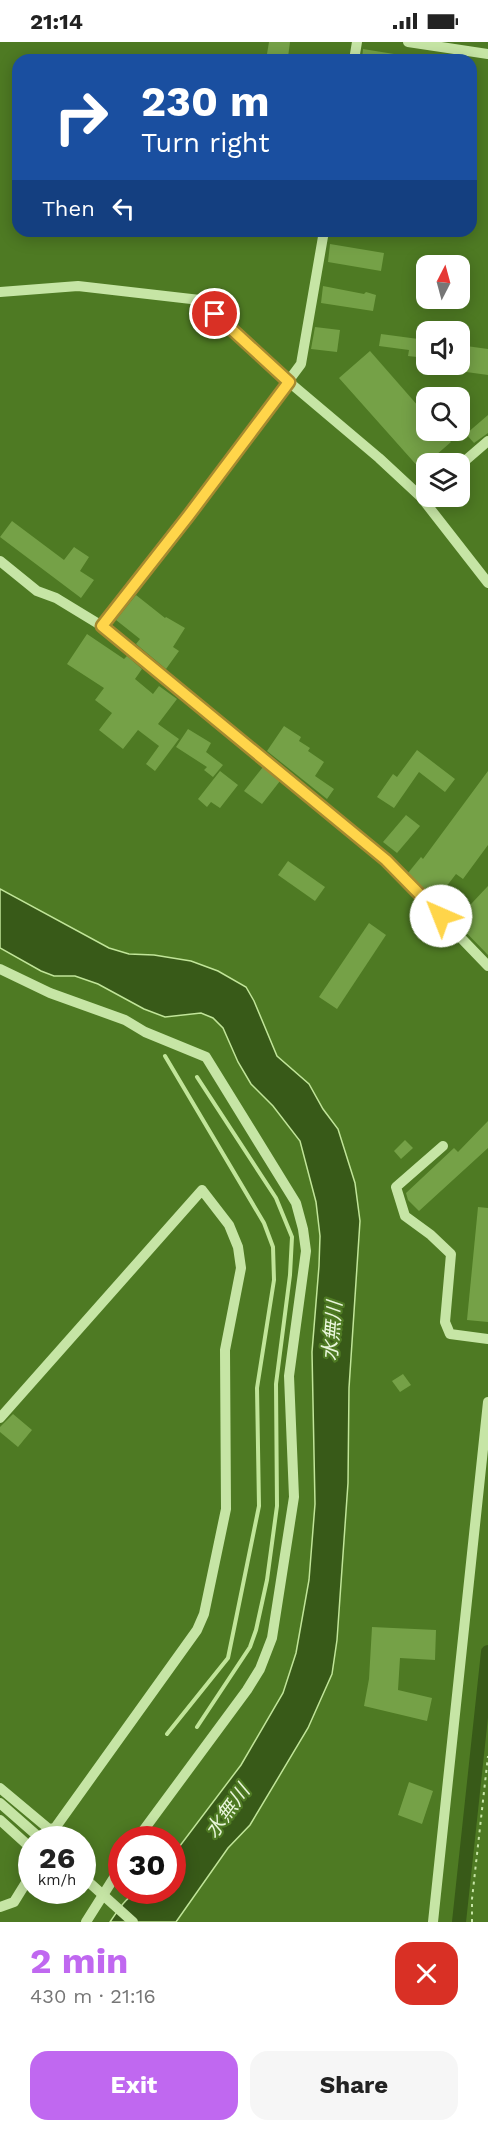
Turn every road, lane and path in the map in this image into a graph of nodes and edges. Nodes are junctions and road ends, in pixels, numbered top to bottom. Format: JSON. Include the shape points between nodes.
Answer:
{"nodes":[{"id":1,"x":408,"y":42,"type":"edge"},
{"id":2,"x":488,"y":54,"type":"edge"},
{"id":3,"x":323,"y":237,"type":"edge"},
{"id":4,"x":0,"y":292,"type":"edge"},
{"id":5,"x":289,"y":382,"type":"junction"},
{"id":6,"x":488,"y":441,"type":"edge"},
{"id":7,"x":470,"y":457,"type":"edge"},
{"id":8,"x":416,"y":489,"type":"edge"},
{"id":9,"x":432,"y":507,"type":"edge"},
{"id":10,"x":0,"y":561,"type":"edge"},
{"id":11,"x":488,"y":583,"type":"edge"},
{"id":12,"x":102,"y":626,"type":"junction"},
{"id":13,"x":488,"y":966,"type":"edge"},
{"id":14,"x":0,"y":969,"type":"edge"},
{"id":15,"x":443,"y":1146,"type":"dead end"},
{"id":16,"x":488,"y":1339,"type":"edge"},
{"id":17,"x":488,"y":1402,"type":"edge"},
{"id":18,"x":0,"y":1418,"type":"edge"},
{"id":19,"x":484,"y":1471,"type":"edge"},
{"id":20,"x":488,"y":1756,"type":"edge"},
{"id":21,"x":0,"y":1788,"type":"edge"},
{"id":22,"x":0,"y":1803,"type":"edge"},
{"id":23,"x":0,"y":1820,"type":"edge"},
{"id":24,"x":26,"y":1826,"type":"edge"},
{"id":25,"x":147,"y":1826,"type":"edge"},
{"id":26,"x":18,"y":1836,"type":"edge"},
{"id":27,"x":108,"y":1887,"type":"edge"},
{"id":28,"x":96,"y":1889,"type":"edge"},
{"id":29,"x":18,"y":1896,"type":"edge"},
{"id":30,"x":0,"y":1907,"type":"edge"},
{"id":31,"x":86,"y":1922,"type":"edge"},
{"id":32,"x":133,"y":1922,"type":"edge"},
{"id":33,"x":434,"y":1922,"type":"edge"},
{"id":34,"x":472,"y":1922,"type":"edge"}],
"edges":[{"from":1,"to":2,"type":"street"},
{"from":3,"to":5,"type":"street","via":[[301,364]]},
{"from":4,"to":5,"type":"street","via":[[78,286],[200,300]]},
{"from":5,"to":8,"type":"street"},
{"from":5,"to":12,"type":"street"},
{"from":6,"to":7,"type":"street"},
{"from":9,"to":11,"type":"street"},
{"from":10,"to":12,"type":"street","via":[[37,591]]},
{"from":12,"to":13,"type":"street","via":[[386,860]]},
{"from":14,"to":25,"type":"street","via":[[206,1057],[296,1203],[303,1229],[306,1251],[290,1376],[294,1497],[272,1638],[247,1690]]},
{"from":15,"to":16,"type":"street","via":[[396,1187],[405,1215],[451,1254],[445,1322],[450,1334]]},
{"from":17,"to":19,"type":"street"},
{"from":18,"to":21,"type":"street","via":[[202,1190],[229,1225],[241,1268],[225,1350],[226,1509],[204,1614],[197,1630],[55,1828],[49,1829]]},
{"from":19,"to":33,"type":"street"},
{"from":20,"to":34,"type":"path"},
{"from":22,"to":24,"type":"street"},
{"from":23,"to":26,"type":"street"},
{"from":27,"to":31,"type":"street"},
{"from":28,"to":32,"type":"street"},
{"from":29,"to":30,"type":"street","via":[[14,1902]]}]}
